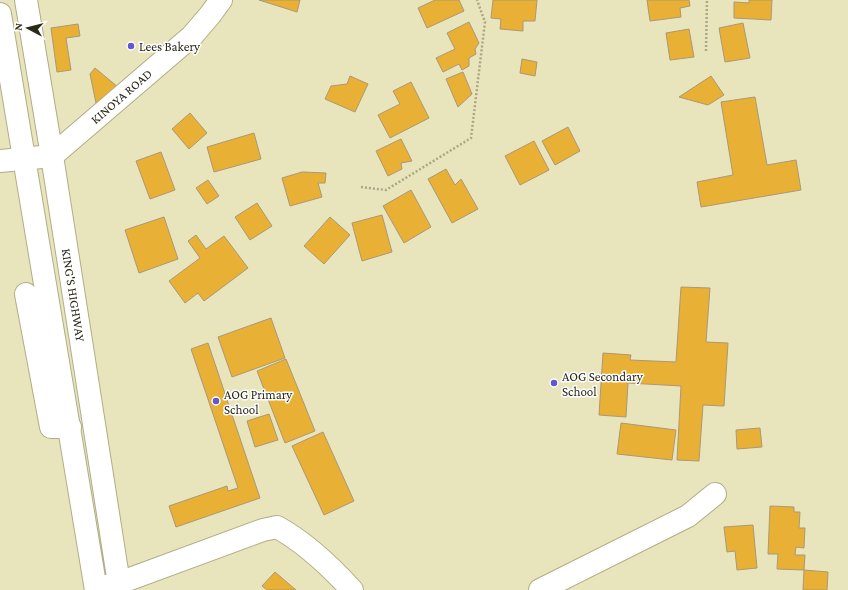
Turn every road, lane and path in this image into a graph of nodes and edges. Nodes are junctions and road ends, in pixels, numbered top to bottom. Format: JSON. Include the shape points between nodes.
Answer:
{"nodes":[{"id":1,"x":26,"y":0,"type":"edge"},
{"id":2,"x":220,"y":0,"type":"edge"},
{"id":3,"x":477,"y":0,"type":"edge"},
{"id":4,"x":707,"y":0,"type":"edge"},
{"id":5,"x":0,"y":14,"type":"edge"},
{"id":6,"x":706,"y":51,"type":"dead end"},
{"id":7,"x":52,"y":156,"type":"junction"},
{"id":8,"x":24,"y":158,"type":"junction"},
{"id":9,"x":0,"y":161,"type":"edge"},
{"id":10,"x":361,"y":187,"type":"dead end"},
{"id":11,"x":26,"y":294,"type":"dead end"},
{"id":12,"x":70,"y":427,"type":"junction"},
{"id":13,"x":715,"y":494,"type":"dead end"},
{"id":14,"x":119,"y":587,"type":"edge"},
{"id":15,"x":96,"y":590,"type":"edge"},
{"id":16,"x":352,"y":590,"type":"edge"},
{"id":17,"x":540,"y":590,"type":"edge"}],
"edges":[{"from":1,"to":7,"type":"main road","name":"KING'S HIGHWAY"},
{"from":2,"to":7,"type":"main road","name":"KINOYA ROAD","via":[[192,36]]},
{"from":3,"to":10,"type":"path","via":[[485,22],[471,138],[386,190]]},
{"from":4,"to":6,"type":"path"},
{"from":5,"to":8,"type":"main road","name":"KING'S HIGHWAY"},
{"from":7,"to":8,"type":"main road"},
{"from":7,"to":14,"type":"main road","name":"KING'S HIGHWAY"},
{"from":8,"to":9,"type":"main road"},
{"from":8,"to":12,"type":"main road","name":"KING'S HIGHWAY"},
{"from":11,"to":12,"type":"main road","via":[[51,427]]},
{"from":12,"to":15,"type":"main road","name":"KING'S HIGHWAY"},
{"from":13,"to":17,"type":"main road","via":[[688,516]]},
{"from":14,"to":15,"type":"main road"},
{"from":14,"to":16,"type":"main road","via":[[263,530],[277,528],[289,534],[330,566]]}]}
